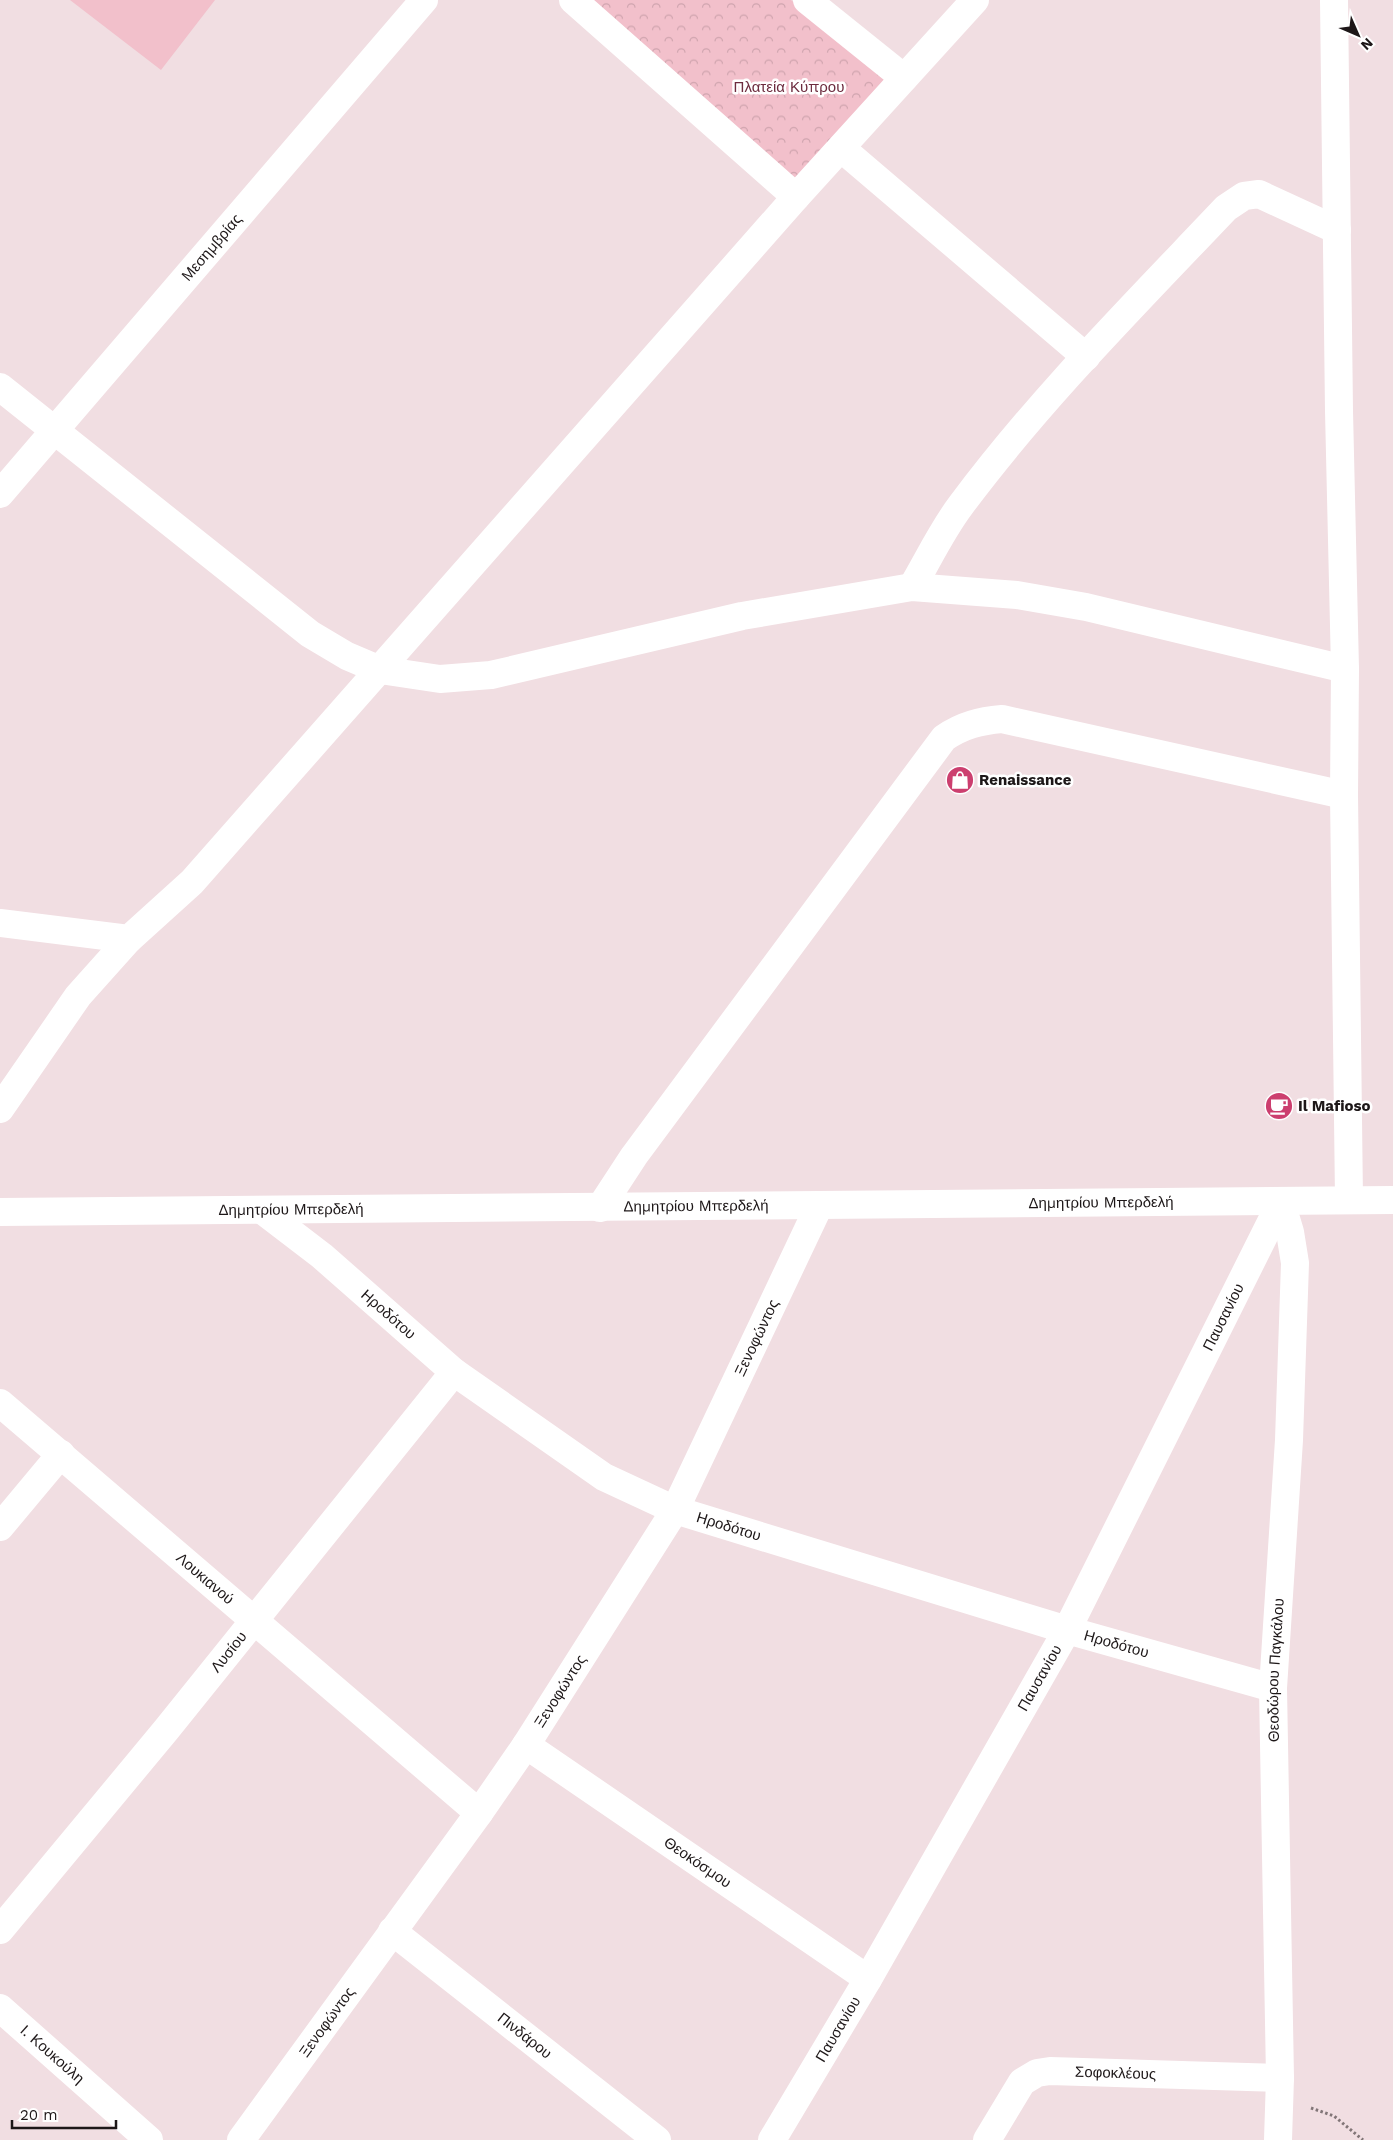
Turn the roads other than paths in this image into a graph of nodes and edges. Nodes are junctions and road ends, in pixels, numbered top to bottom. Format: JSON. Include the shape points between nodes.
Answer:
{"nodes":[{"id":1,"x":424,"y":0,"type":"edge"},
{"id":2,"x":573,"y":0,"type":"edge"},
{"id":3,"x":808,"y":0,"type":"edge"},
{"id":4,"x":975,"y":0,"type":"edge"},
{"id":5,"x":1334,"y":0,"type":"edge"},
{"id":6,"x":904,"y":78,"type":"junction"},
{"id":7,"x":841,"y":148,"type":"junction"},
{"id":8,"x":796,"y":197,"type":"junction"},
{"id":9,"x":1337,"y":230,"type":"junction"},
{"id":10,"x":1086,"y":357,"type":"junction"},
{"id":11,"x":0,"y":387,"type":"edge"},
{"id":12,"x":53,"y":430,"type":"junction"},
{"id":13,"x":0,"y":494,"type":"edge"},
{"id":14,"x":912,"y":586,"type":"junction"},
{"id":15,"x":1345,"y":669,"type":"junction"},
{"id":16,"x":380,"y":670,"type":"junction"},
{"id":17,"x":1344,"y":796,"type":"junction"},
{"id":18,"x":0,"y":923,"type":"edge"},
{"id":19,"x":129,"y":939,"type":"junction"},
{"id":20,"x":0,"y":1109,"type":"edge"},
{"id":21,"x":1349,"y":1199,"type":"junction"},
{"id":22,"x":1393,"y":1200,"type":"edge"},
{"id":23,"x":1281,"y":1202,"type":"junction"},
{"id":24,"x":819,"y":1206,"type":"junction"},
{"id":25,"x":600,"y":1208,"type":"junction"},
{"id":26,"x":262,"y":1210,"type":"junction"},
{"id":27,"x":0,"y":1212,"type":"edge"},
{"id":28,"x":454,"y":1372,"type":"junction"},
{"id":29,"x":0,"y":1403,"type":"edge"},
{"id":30,"x":61,"y":1454,"type":"junction"},
{"id":31,"x":675,"y":1510,"type":"junction"},
{"id":32,"x":0,"y":1527,"type":"edge"},
{"id":33,"x":253,"y":1621,"type":"junction"},
{"id":34,"x":1067,"y":1630,"type":"junction"},
{"id":35,"x":1273,"y":1688,"type":"junction"},
{"id":36,"x":526,"y":1745,"type":"junction"},
{"id":37,"x":479,"y":1813,"type":"junction"},
{"id":38,"x":0,"y":1930,"type":"edge"},
{"id":39,"x":392,"y":1931,"type":"junction"},
{"id":40,"x":868,"y":1979,"type":"junction"},
{"id":41,"x":0,"y":2008,"type":"edge"},
{"id":42,"x":1280,"y":2088,"type":"junction"},
{"id":43,"x":149,"y":2140,"type":"edge"},
{"id":44,"x":241,"y":2140,"type":"edge"},
{"id":45,"x":657,"y":2140,"type":"edge"},
{"id":46,"x":772,"y":2140,"type":"edge"},
{"id":47,"x":988,"y":2140,"type":"edge"},
{"id":48,"x":1278,"y":2140,"type":"edge"}],
"edges":[{"from":1,"to":12,"type":"street","name":"Μεσημβρίας"},
{"from":2,"to":8,"type":"street"},
{"from":3,"to":6,"type":"street"},
{"from":4,"to":6,"type":"street"},
{"from":5,"to":9,"type":"street"},
{"from":6,"to":7,"type":"street"},
{"from":7,"to":8,"type":"street"},
{"from":7,"to":10,"type":"street"},
{"from":8,"to":16,"type":"street"},
{"from":9,"to":10,"type":"street","via":[[1259,194],[1244,196],[1226,208]]},
{"from":9,"to":15,"type":"street"},
{"from":10,"to":14,"type":"street","via":[[960,506]]},
{"from":11,"to":12,"type":"street"},
{"from":12,"to":13,"type":"street","name":"Μεσημβρίας"},
{"from":12,"to":16,"type":"street","via":[[310,634],[347,656]]},
{"from":14,"to":15,"type":"street","via":[[1016,595],[1086,607]]},
{"from":14,"to":16,"type":"street","via":[[742,616],[491,675],[440,679]]},
{"from":15,"to":17,"type":"street"},
{"from":16,"to":19,"type":"street","via":[[192,882]]},
{"from":17,"to":21,"type":"street"},
{"from":17,"to":25,"type":"street","via":[[1002,719],[959,728],[944,738],[640,1148]]},
{"from":18,"to":19,"type":"street"},
{"from":19,"to":20,"type":"street","via":[[78,996]]},
{"from":21,"to":22,"type":"street","name":"Δημητρίου Μπερδελή"},
{"from":21,"to":23,"type":"street","name":"Δημητρίου Μπερδελή"},
{"from":23,"to":24,"type":"street","name":"Δημητρίου Μπερδελή"},
{"from":23,"to":34,"type":"street","name":"Παυσανίου"},
{"from":23,"to":35,"type":"street","name":"Θεοδώρου Παγκάλου","via":[[1295,1263],[1290,1440]]},
{"from":24,"to":25,"type":"street","name":"Δημητρίου Μπερδελή"},
{"from":24,"to":31,"type":"street","name":"Ξενοφώντος"},
{"from":25,"to":26,"type":"street","name":"Δημητρίου Μπερδελή"},
{"from":26,"to":27,"type":"street","name":"Δημητρίου Μπερδελή"},
{"from":26,"to":28,"type":"street","name":"Ηροδότου","via":[[322,1256]]},
{"from":28,"to":31,"type":"street","name":"Ηροδότου","via":[[604,1477]]},
{"from":28,"to":33,"type":"street","name":"Λυσίου"},
{"from":29,"to":30,"type":"street","name":"Λουκιανού"},
{"from":30,"to":32,"type":"street"},
{"from":30,"to":33,"type":"street","name":"Λουκιανού"},
{"from":31,"to":34,"type":"street","name":"Ηροδότου"},
{"from":31,"to":36,"type":"street","name":"Ξενοφώντος"},
{"from":33,"to":37,"type":"street","name":"Λουκιανού"},
{"from":33,"to":38,"type":"street","name":"Λυσίου"},
{"from":34,"to":35,"type":"street","name":"Ηροδότου"},
{"from":34,"to":40,"type":"street","name":"Παυσανίου"},
{"from":35,"to":42,"type":"street","name":"Θεοδώρου Παγκάλου"},
{"from":36,"to":37,"type":"street","name":"Ξενοφώντος"},
{"from":36,"to":40,"type":"street","name":"Θεοκόσμου"},
{"from":37,"to":39,"type":"street","name":"Ξενοφώντος"},
{"from":39,"to":44,"type":"street","name":"Ξενοφώντος"},
{"from":39,"to":45,"type":"street","name":"Πινδάρου"},
{"from":40,"to":46,"type":"street","name":"Παυσανίου"},
{"from":41,"to":43,"type":"street","name":"Ι. Κουκούλη"},
{"from":42,"to":47,"type":"street","name":"Σοφοκλέους","via":[[1050,2070],[1037,2072],[1022,2082]]},
{"from":42,"to":48,"type":"street","name":"Θεοδώρου Παγκάλου"}]}
